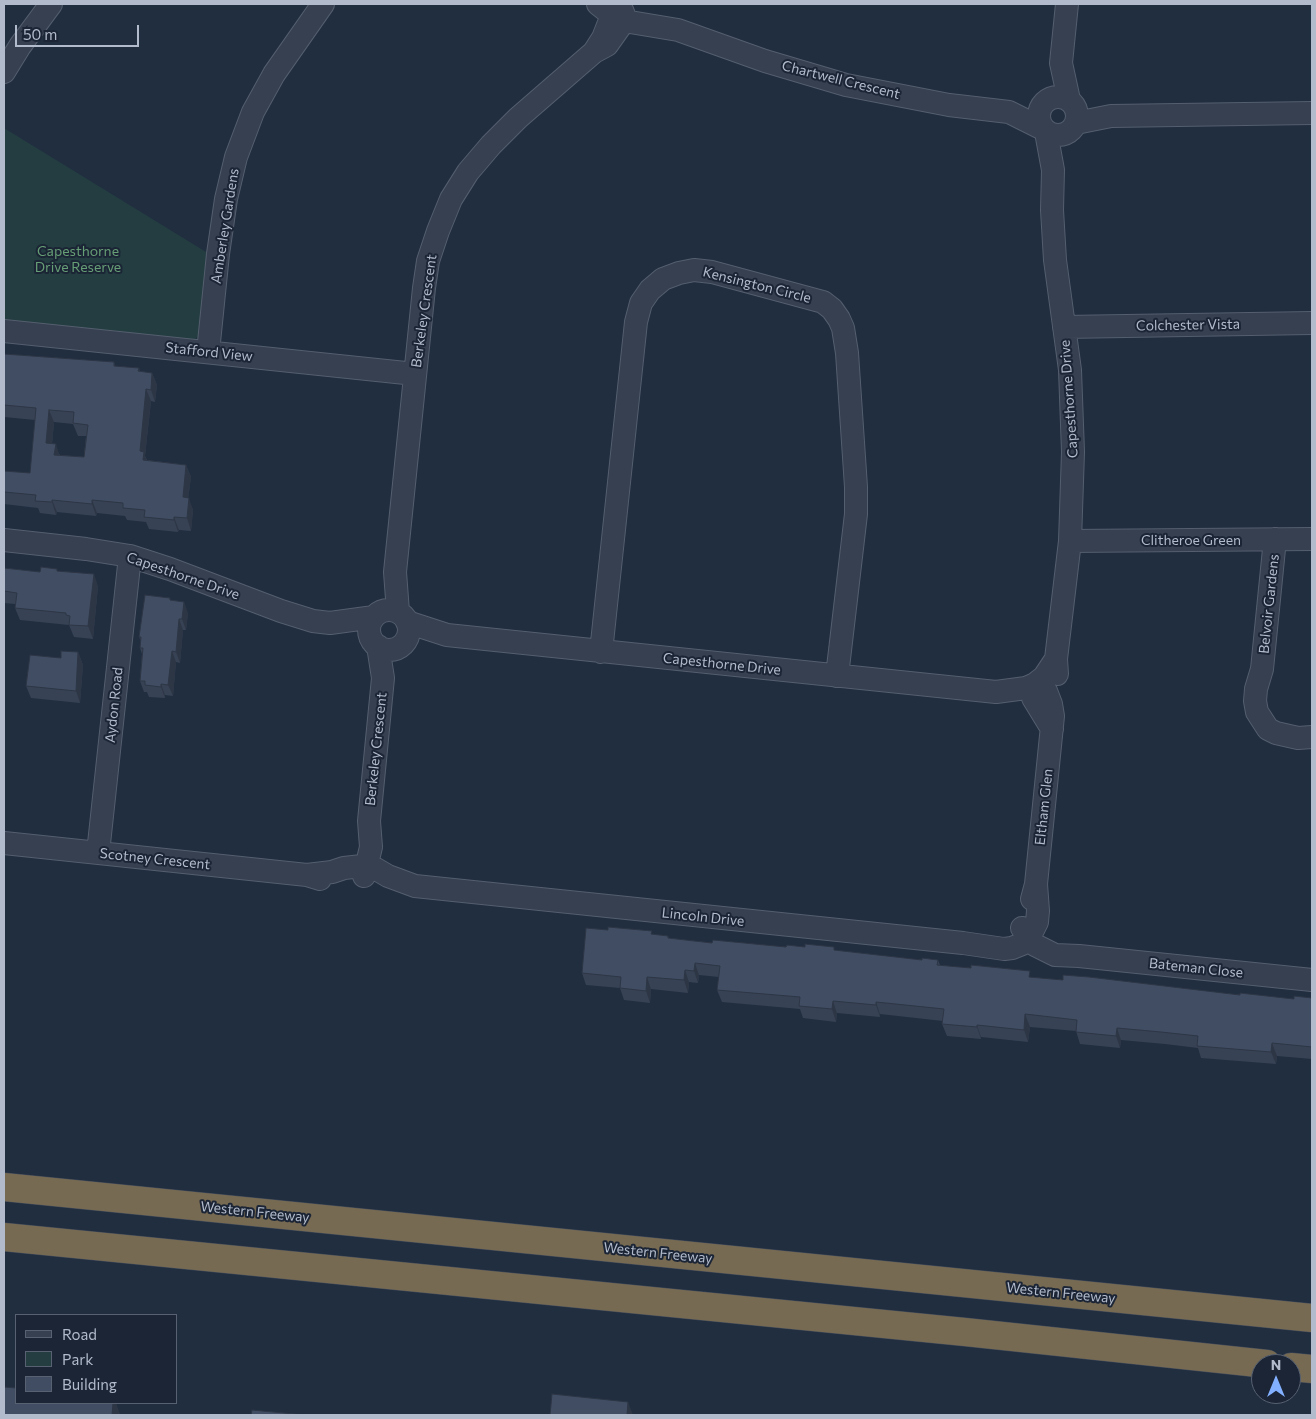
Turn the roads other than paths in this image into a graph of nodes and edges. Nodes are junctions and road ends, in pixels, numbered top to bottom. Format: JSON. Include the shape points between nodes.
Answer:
{"nodes":[{"id":1,"x":51,"y":4,"type":"edge"},
{"id":2,"x":322,"y":4,"type":"edge"},
{"id":3,"x":1067,"y":4,"type":"edge"},
{"id":4,"x":614,"y":11,"type":"edge"},
{"id":5,"x":1062,"y":63,"type":"junction"},
{"id":6,"x":4,"y":72,"type":"edge"},
{"id":7,"x":1042,"y":104,"type":"junction"},
{"id":8,"x":1009,"y":112,"type":"junction"},
{"id":9,"x":1312,"y":113,"type":"edge"},
{"id":10,"x":1071,"y":115,"type":"junction"},
{"id":11,"x":1044,"y":130,"type":"junction"},
{"id":12,"x":1053,"y":170,"type":"junction"},
{"id":13,"x":1312,"y":323,"type":"edge"},
{"id":14,"x":1064,"y":326,"type":"junction"},
{"id":15,"x":4,"y":331,"type":"edge"},
{"id":16,"x":208,"y":352,"type":"junction"},
{"id":17,"x":415,"y":374,"type":"junction"},
{"id":18,"x":1312,"y":539,"type":"edge"},
{"id":19,"x":4,"y":540,"type":"edge"},
{"id":20,"x":1275,"y":540,"type":"junction"},
{"id":21,"x":1070,"y":541,"type":"junction"},
{"id":22,"x":130,"y":556,"type":"junction"},
{"id":23,"x":389,"y":629,"type":"junction"},
{"id":24,"x":601,"y":652,"type":"junction"},
{"id":25,"x":837,"y":676,"type":"junction"},
{"id":26,"x":1038,"y":691,"type":"junction"},
{"id":27,"x":1312,"y":736,"type":"edge"},
{"id":28,"x":4,"y":843,"type":"edge"},
{"id":29,"x":98,"y":853,"type":"junction"},
{"id":30,"x":364,"y":870,"type":"junction"},
{"id":31,"x":1028,"y":933,"type":"junction"},
{"id":32,"x":1312,"y":980,"type":"edge"},
{"id":33,"x":4,"y":1187,"type":"edge"},
{"id":34,"x":4,"y":1237,"type":"edge"},
{"id":35,"x":1312,"y":1318,"type":"edge"},
{"id":36,"x":1251,"y":1362,"type":"edge"}],
"edges":[{"from":1,"to":6,"type":"street"},
{"from":2,"to":16,"type":"street","name":"Amberley Gardens","via":[[274,74],[236,157],[218,254]]},
{"from":3,"to":5,"type":"street"},
{"from":4,"to":8,"type":"street","name":"Chartwell Crescent","via":[[669,22],[678,30],[765,61],[846,85],[949,105]]},
{"from":4,"to":17,"type":"street","name":"Berkeley Crescent","via":[[604,38],[594,52],[491,145],[451,199],[428,261]]},
{"from":5,"to":7,"type":"street"},
{"from":5,"to":10,"type":"street"},
{"from":7,"to":8,"type":"street","name":"Chartwell Crescent"},
{"from":7,"to":10,"type":"street","via":[[1059,97]]},
{"from":7,"to":11,"type":"street","via":[[1038,118]]},
{"from":8,"to":11,"type":"street","name":"Chartwell Crescent"},
{"from":9,"to":10,"type":"street"},
{"from":10,"to":11,"type":"street","via":[[1057,136]]},
{"from":10,"to":12,"type":"street","name":"Capesthorne Drive"},
{"from":11,"to":12,"type":"street","name":"Capesthorne Drive"},
{"from":12,"to":14,"type":"street","name":"Capesthorne Drive","via":[[1052,210]]},
{"from":13,"to":14,"type":"street","name":"Colchester Vista"},
{"from":14,"to":21,"type":"street","name":"Capesthorne Drive","via":[[1073,409]]},
{"from":15,"to":16,"type":"street","name":"Stafford View"},
{"from":16,"to":17,"type":"street","name":"Stafford View"},
{"from":17,"to":23,"type":"street","name":"Berkeley Crescent"},
{"from":18,"to":20,"type":"street","name":"Clitheroe Green"},
{"from":19,"to":22,"type":"street","name":"Capesthorne Drive"},
{"from":20,"to":21,"type":"street","name":"Clitheroe Green"},
{"from":20,"to":27,"type":"street","name":"Belvoir Gardens","via":[[1262,669],[1265,694],[1278,722]]},
{"from":21,"to":26,"type":"street","name":"Capesthorne Drive","via":[[1056,659]]},
{"from":22,"to":23,"type":"street","name":"Capesthorne Drive","via":[[301,618]]},
{"from":22,"to":29,"type":"street","name":"Aydon Road"},
{"from":23,"to":24,"type":"street","name":"Capesthorne Drive"},
{"from":23,"to":30,"type":"street","name":"Berkeley Crescent","via":[[369,821],[363,846]]},
{"from":24,"to":25,"type":"street","name":"Capesthorne Drive"},
{"from":24,"to":25,"type":"street","name":"Kensington Circle","via":[[636,322],[641,303],[650,290],[663,279],[694,270],[823,302],[839,318],[843,328],[848,353],[856,514]]},
{"from":25,"to":26,"type":"street","name":"Capesthorne Drive","via":[[996,692],[1026,688]]},
{"from":26,"to":31,"type":"street","name":"Eltham Glen","via":[[1052,729]]},
{"from":28,"to":29,"type":"street","name":"Scotney Crescent"},
{"from":29,"to":30,"type":"street","name":"Scotney Crescent","via":[[307,875],[335,881]]},
{"from":30,"to":31,"type":"street","name":"Lincoln Drive","via":[[396,888],[415,886],[990,946],[1014,934]]},
{"from":31,"to":32,"type":"street","name":"Bateman Close","via":[[1041,935],[1079,956]]},
{"from":33,"to":35,"type":"highway","name":"Western Freeway"},
{"from":34,"to":36,"type":"highway"}]}
